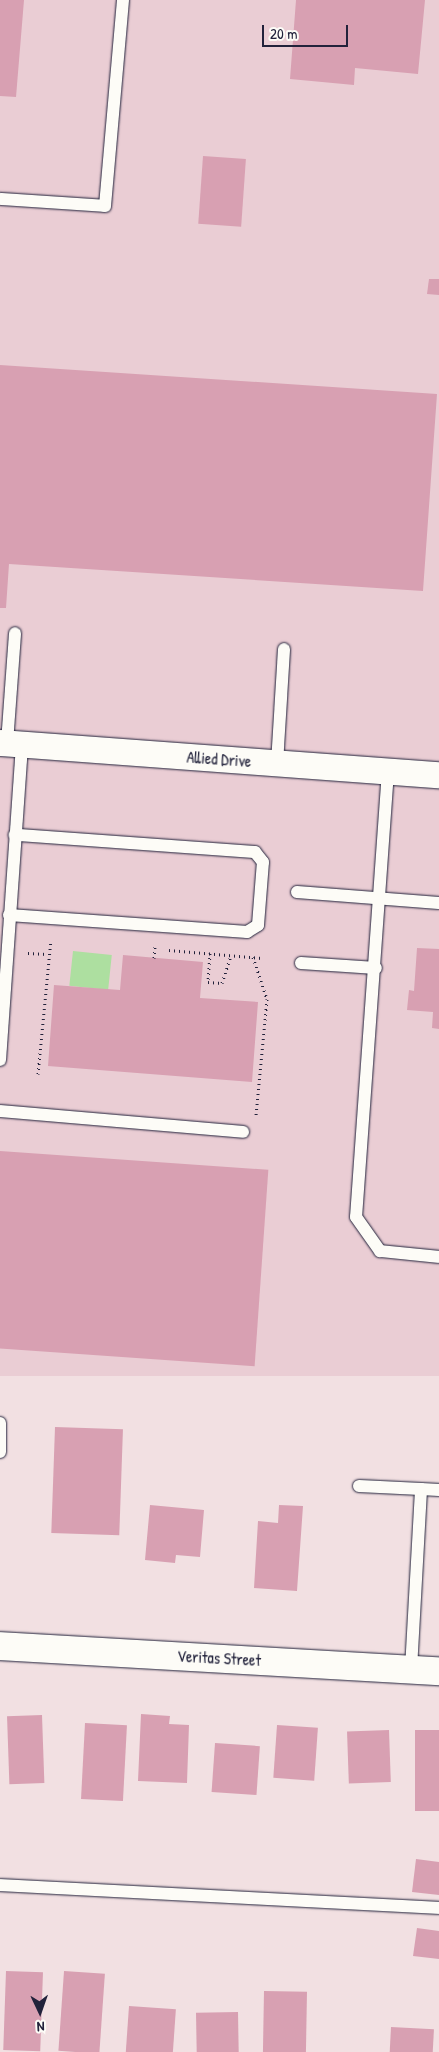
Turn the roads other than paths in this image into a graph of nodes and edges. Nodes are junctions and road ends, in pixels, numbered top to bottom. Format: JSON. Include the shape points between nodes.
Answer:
{"nodes":[{"id":1,"x":123,"y":0,"type":"edge"},
{"id":2,"x":0,"y":199,"type":"edge"},
{"id":3,"x":15,"y":633,"type":"dead end"},
{"id":4,"x":284,"y":649,"type":"dead end"},
{"id":5,"x":10,"y":743,"type":"edge"},
{"id":6,"x":277,"y":764,"type":"junction"},
{"id":7,"x":388,"y":771,"type":"junction"},
{"id":8,"x":439,"y":775,"type":"edge"},
{"id":9,"x":15,"y":835,"type":"junction"},
{"id":10,"x":297,"y":892,"type":"dead end"},
{"id":11,"x":380,"y":898,"type":"junction"},
{"id":12,"x":439,"y":903,"type":"edge"},
{"id":13,"x":9,"y":915,"type":"junction"},
{"id":14,"x":301,"y":963,"type":"dead end"},
{"id":15,"x":376,"y":968,"type":"junction"},
{"id":16,"x":0,"y":1060,"type":"edge"},
{"id":17,"x":0,"y":1111,"type":"edge"},
{"id":18,"x":243,"y":1132,"type":"road end"},
{"id":19,"x":439,"y":1257,"type":"edge"},
{"id":20,"x":0,"y":1423,"type":"edge"},
{"id":21,"x":0,"y":1452,"type":"edge"},
{"id":22,"x":359,"y":1486,"type":"dead end"},
{"id":23,"x":421,"y":1490,"type":"junction"},
{"id":24,"x":439,"y":1490,"type":"edge"},
{"id":25,"x":0,"y":1646,"type":"edge"},
{"id":26,"x":411,"y":1669,"type":"junction"},
{"id":27,"x":439,"y":1671,"type":"edge"},
{"id":28,"x":0,"y":1885,"type":"edge"},
{"id":29,"x":439,"y":1908,"type":"edge"}],
"edges":[{"from":1,"to":2,"type":"lane","via":[[105,206]]},
{"from":3,"to":5,"type":"lane"},
{"from":4,"to":6,"type":"lane"},
{"from":5,"to":6,"type":"street","name":"Allied Drive"},
{"from":5,"to":9,"type":"lane"},
{"from":6,"to":7,"type":"street","name":"Allied Drive"},
{"from":7,"to":8,"type":"street","name":"Allied Drive"},
{"from":7,"to":11,"type":"lane"},
{"from":9,"to":13,"type":"lane"},
{"from":9,"to":13,"type":"lane","via":[[255,852],[263,862],[259,916],[258,925],[247,932]]},
{"from":10,"to":11,"type":"lane"},
{"from":11,"to":12,"type":"lane"},
{"from":11,"to":15,"type":"lane"},
{"from":13,"to":16,"type":"lane"},
{"from":14,"to":15,"type":"lane"},
{"from":15,"to":19,"type":"lane","via":[[356,1217],[380,1251]]},
{"from":17,"to":18,"type":"lane"},
{"from":20,"to":21,"type":"lane"},
{"from":22,"to":23,"type":"lane"},
{"from":23,"to":24,"type":"lane"},
{"from":23,"to":26,"type":"lane"},
{"from":25,"to":26,"type":"street","name":"Veritas Street"},
{"from":26,"to":27,"type":"street","name":"Veritas Street"},
{"from":28,"to":29,"type":"lane"}]}
